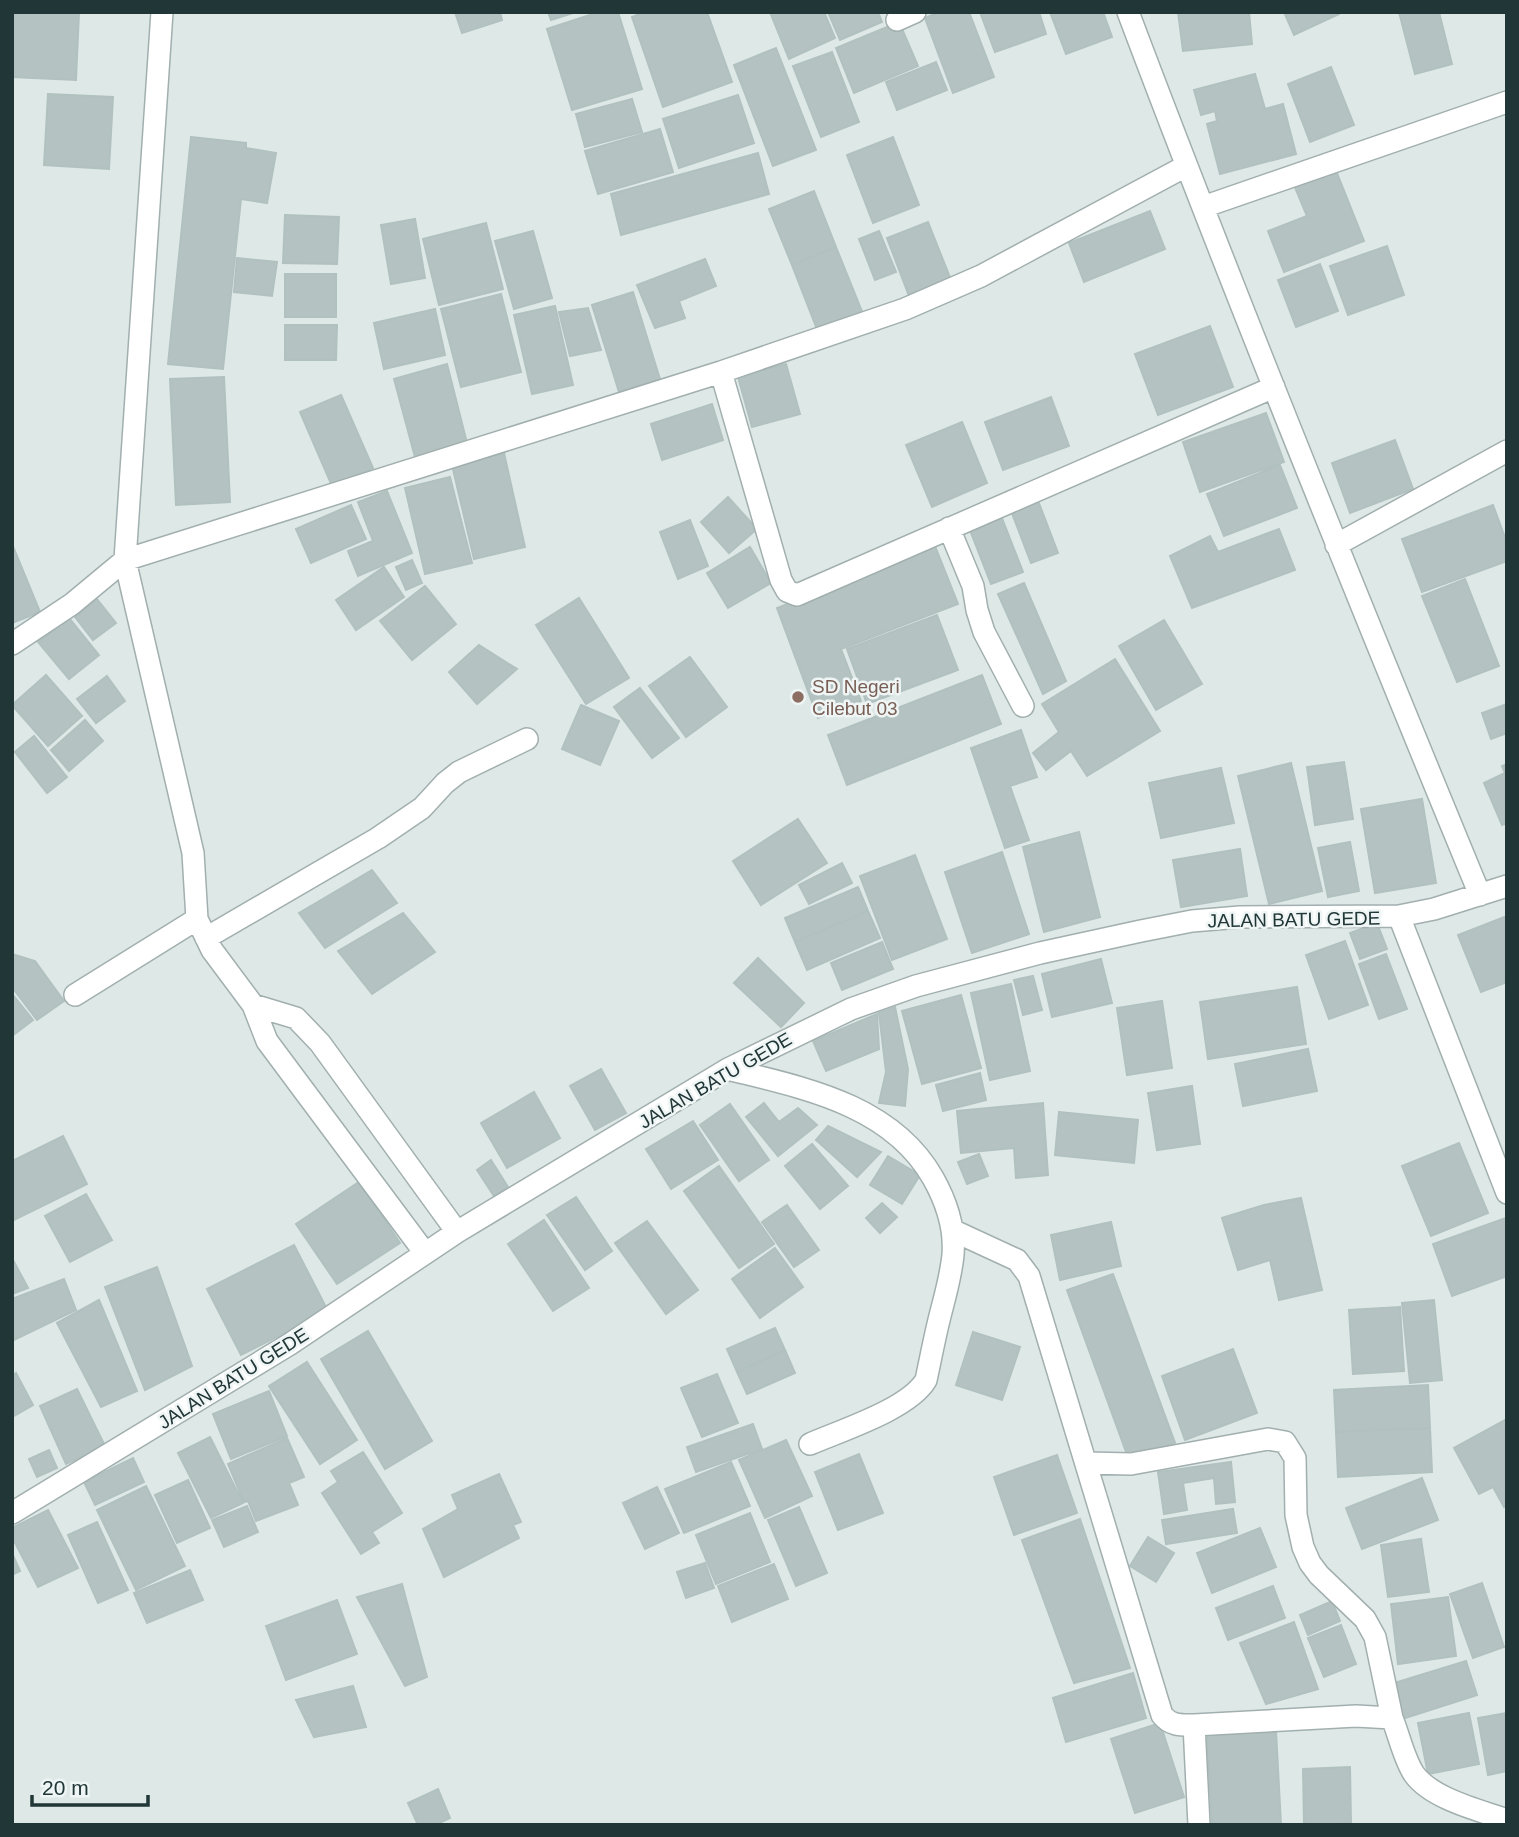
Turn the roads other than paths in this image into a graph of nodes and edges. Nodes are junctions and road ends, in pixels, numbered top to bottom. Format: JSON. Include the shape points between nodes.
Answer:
{"nodes":[{"id":1,"x":162,"y":12,"type":"edge"},
{"id":2,"x":1128,"y":12,"type":"edge"},
{"id":3,"x":1507,"y":102,"type":"edge"},
{"id":4,"x":1186,"y":166,"type":"junction"},
{"id":5,"x":1203,"y":207,"type":"junction"},
{"id":6,"x":721,"y":372,"type":"junction"},
{"id":7,"x":1273,"y":387,"type":"junction"},
{"id":8,"x":1507,"y":451,"type":"edge"},
{"id":9,"x":949,"y":528,"type":"junction"},
{"id":10,"x":1336,"y":545,"type":"junction"},
{"id":11,"x":125,"y":560,"type":"junction"},
{"id":12,"x":12,"y":644,"type":"edge"},
{"id":13,"x":1023,"y":706,"type":"dead end"},
{"id":14,"x":527,"y":739,"type":"dead end"},
{"id":15,"x":1507,"y":886,"type":"edge"},
{"id":16,"x":1480,"y":895,"type":"junction"},
{"id":17,"x":1399,"y":916,"type":"junction"},
{"id":18,"x":197,"y":919,"type":"junction"},
{"id":19,"x":206,"y":938,"type":"junction"},
{"id":20,"x":75,"y":995,"type":"dead end"},
{"id":21,"x":253,"y":1005,"type":"junction"},
{"id":22,"x":728,"y":1069,"type":"junction"},
{"id":23,"x":1507,"y":1192,"type":"edge"},
{"id":24,"x":951,"y":1230,"type":"junction"},
{"id":25,"x":457,"y":1232,"type":"junction"},
{"id":26,"x":425,"y":1254,"type":"junction"},
{"id":27,"x":810,"y":1444,"type":"dead end"},
{"id":28,"x":1086,"y":1463,"type":"junction"},
{"id":29,"x":12,"y":1513,"type":"edge"},
{"id":30,"x":1392,"y":1718,"type":"junction"},
{"id":31,"x":1194,"y":1725,"type":"junction"},
{"id":32,"x":1507,"y":1820,"type":"edge"},
{"id":33,"x":1199,"y":1825,"type":"edge"}],
"edges":[{"from":1,"to":11,"type":"street"},
{"from":2,"to":4,"type":"street"},
{"from":3,"to":5,"type":"street"},
{"from":4,"to":5,"type":"street"},
{"from":4,"to":6,"type":"street","via":[[981,276],[905,309]]},
{"from":5,"to":7,"type":"street"},
{"from":6,"to":9,"type":"street","via":[[781,580],[792,594]]},
{"from":6,"to":11,"type":"street"},
{"from":7,"to":9,"type":"street"},
{"from":7,"to":10,"type":"street"},
{"from":8,"to":10,"type":"street"},
{"from":9,"to":13,"type":"street","via":[[973,586],[984,632]]},
{"from":10,"to":16,"type":"street"},
{"from":11,"to":12,"type":"street","via":[[72,604]]},
{"from":11,"to":18,"type":"street","via":[[193,853]]},
{"from":14,"to":19,"type":"street","via":[[459,772],[422,808],[378,838]]},
{"from":15,"to":16,"type":"street","name":"JALAN BATU GEDE"},
{"from":16,"to":17,"type":"street","name":"JALAN BATU GEDE"},
{"from":17,"to":22,"type":"street","name":"JALAN BATU GEDE","via":[[1192,921],[1040,953],[916,986],[851,1009]]},
{"from":17,"to":23,"type":"street"},
{"from":18,"to":19,"type":"street"},
{"from":18,"to":20,"type":"street"},
{"from":19,"to":21,"type":"street"},
{"from":21,"to":25,"type":"street","via":[[296,1018],[320,1043]]},
{"from":21,"to":26,"type":"street","via":[[267,1041]]},
{"from":22,"to":24,"type":"street","via":[[814,1091],[881,1122],[926,1166],[943,1195]]},
{"from":22,"to":25,"type":"street","name":"JALAN BATU GEDE"},
{"from":24,"to":27,"type":"street","via":[[950,1280],[921,1389],[904,1402]]},
{"from":24,"to":28,"type":"street","via":[[1017,1260],[1029,1276]]},
{"from":25,"to":26,"type":"street","name":"JALAN BATU GEDE"},
{"from":26,"to":29,"type":"street","name":"JALAN BATU GEDE","via":[[279,1352]]},
{"from":28,"to":30,"type":"street","via":[[1131,1464],[1268,1439],[1284,1442],[1295,1458],[1296,1515],[1303,1547],[1319,1575],[1365,1619],[1375,1637]]},
{"from":28,"to":31,"type":"street","via":[[1162,1715],[1176,1725]]},
{"from":30,"to":31,"type":"street"},
{"from":30,"to":32,"type":"street","via":[[1421,1782],[1448,1798]]},
{"from":31,"to":33,"type":"street"}]}
